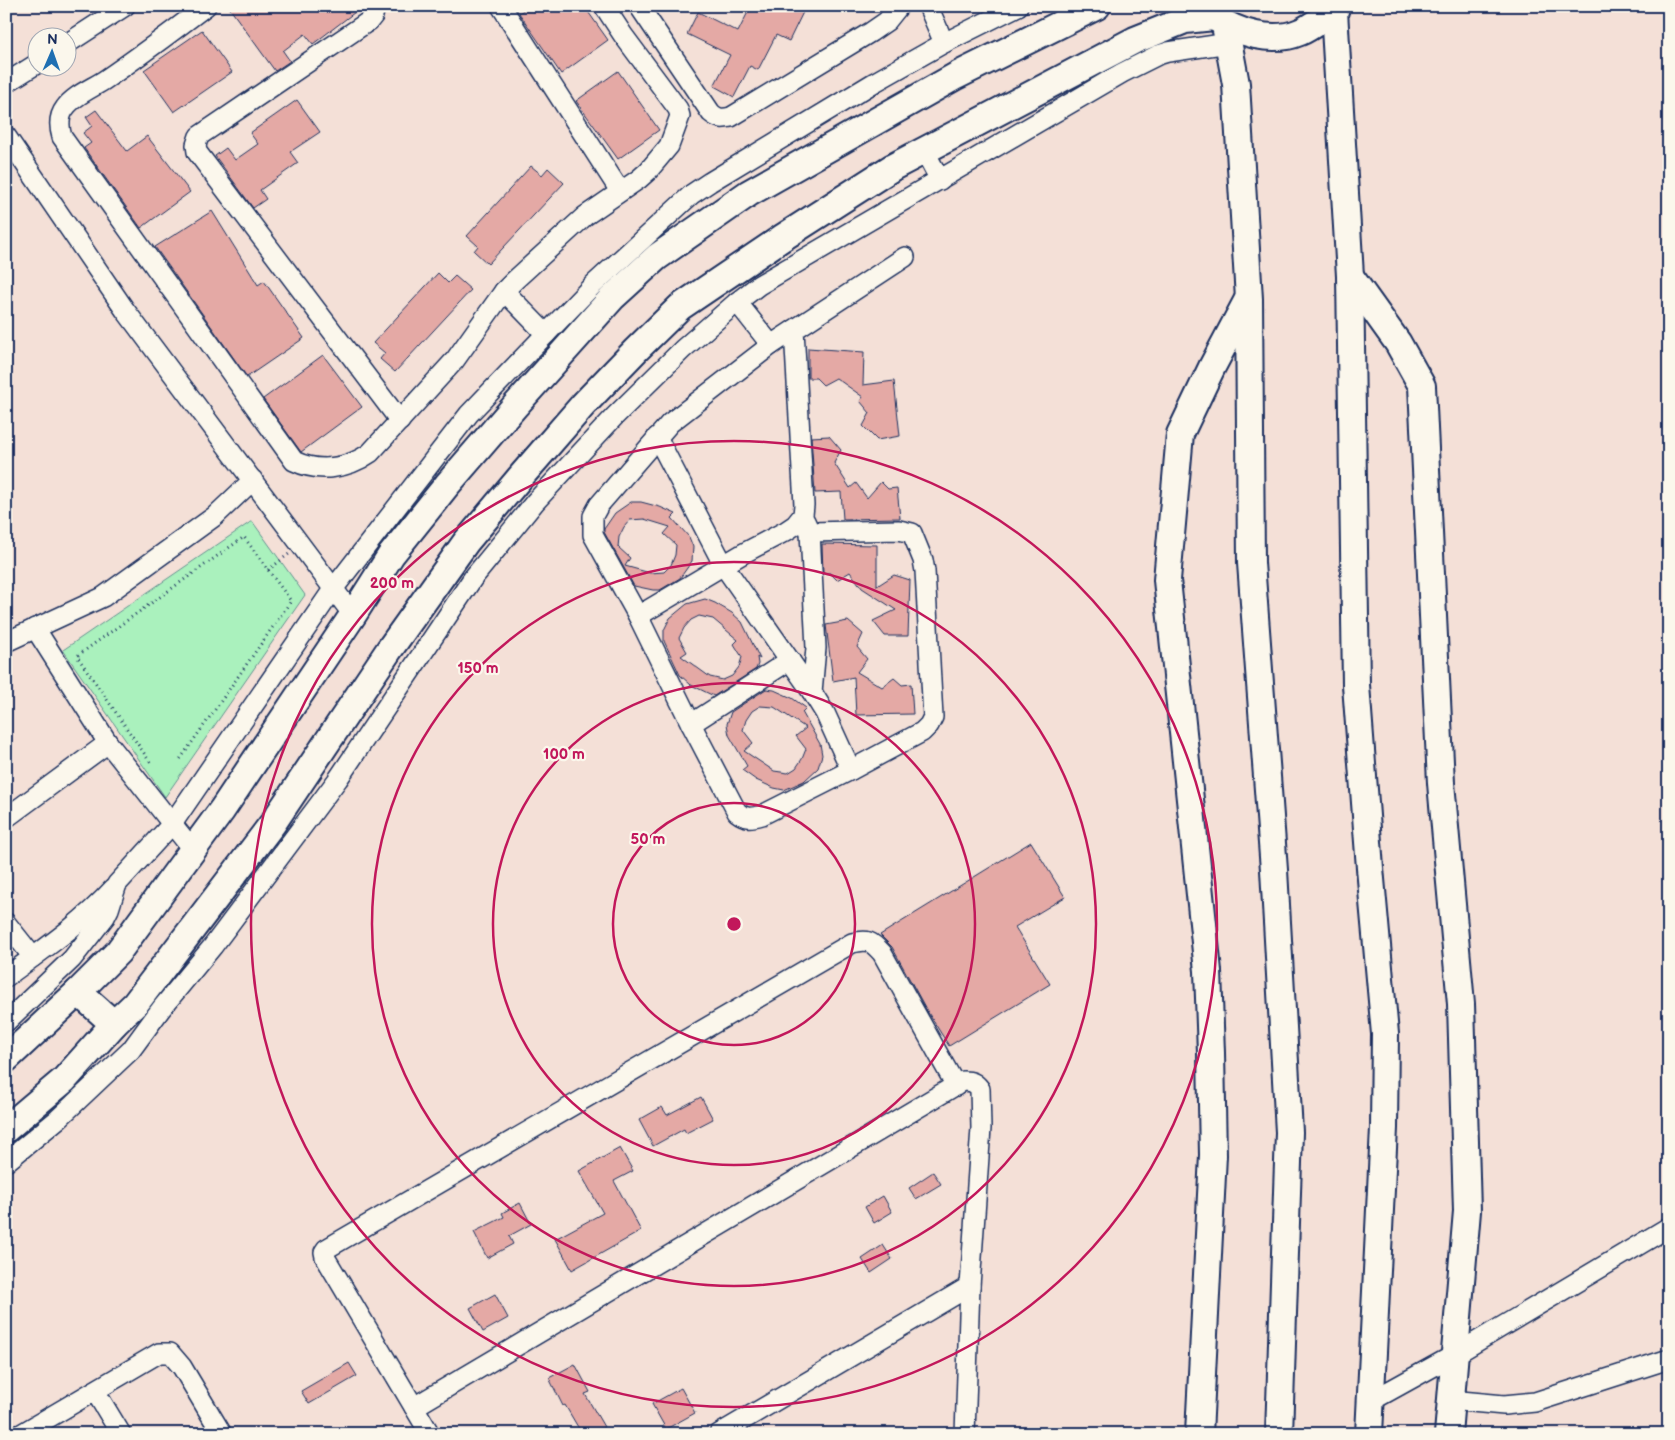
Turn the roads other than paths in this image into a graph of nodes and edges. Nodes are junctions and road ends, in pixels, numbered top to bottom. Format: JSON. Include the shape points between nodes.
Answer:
{"nodes":[{"id":1,"x":125,"y":6,"type":"edge"},
{"id":2,"x":206,"y":6,"type":"edge"},
{"id":3,"x":375,"y":6,"type":"edge"},
{"id":4,"x":501,"y":6,"type":"edge"},
{"id":5,"x":604,"y":6,"type":"edge"},
{"id":6,"x":639,"y":6,"type":"edge"},
{"id":7,"x":899,"y":6,"type":"edge"},
{"id":8,"x":928,"y":6,"type":"edge"},
{"id":9,"x":1018,"y":6,"type":"edge"},
{"id":10,"x":1087,"y":8,"type":"edge"},
{"id":11,"x":1336,"y":8,"type":"edge"},
{"id":12,"x":1218,"y":23,"type":"edge"},
{"id":13,"x":78,"y":37,"type":"edge"},
{"id":14,"x":944,"y":43,"type":"junction"},
{"id":15,"x":28,"y":69,"type":"edge"},
{"id":16,"x":6,"y":83,"type":"edge"},
{"id":17,"x":6,"y":136,"type":"edge"},
{"id":18,"x":924,"y":150,"type":"junction"},
{"id":19,"x":940,"y":180,"type":"junction"},
{"id":20,"x":620,"y":191,"type":"junction"},
{"id":21,"x":905,"y":257,"type":"dead end"},
{"id":22,"x":1350,"y":276,"type":"junction"},
{"id":23,"x":504,"y":291,"type":"junction"},
{"id":24,"x":1249,"y":298,"type":"junction"},
{"id":25,"x":737,"y":302,"type":"junction"},
{"id":26,"x":794,"y":330,"type":"junction"},
{"id":27,"x":546,"y":334,"type":"junction"},
{"id":28,"x":771,"y":345,"type":"junction"},
{"id":29,"x":400,"y":421,"type":"junction"},
{"id":30,"x":658,"y":437,"type":"junction"},
{"id":31,"x":253,"y":480,"type":"junction"},
{"id":32,"x":806,"y":524,"type":"junction"},
{"id":33,"x":724,"y":566,"type":"junction"},
{"id":34,"x":334,"y":588,"type":"junction"},
{"id":35,"x":354,"y":615,"type":"junction"},
{"id":36,"x":638,"y":616,"type":"junction"},
{"id":37,"x":35,"y":628,"type":"junction"},
{"id":38,"x":6,"y":642,"type":"edge"},
{"id":39,"x":790,"y":660,"type":"junction"},
{"id":40,"x":812,"y":692,"type":"junction"},
{"id":41,"x":691,"y":724,"type":"junction"},
{"id":42,"x":108,"y":743,"type":"junction"},
{"id":43,"x":851,"y":770,"type":"junction"},
{"id":44,"x":6,"y":818,"type":"edge"},
{"id":45,"x":172,"y":824,"type":"junction"},
{"id":46,"x":192,"y":849,"type":"junction"},
{"id":47,"x":117,"y":884,"type":"junction"},
{"id":48,"x":6,"y":923,"type":"edge"},
{"id":49,"x":57,"y":940,"type":"junction"},
{"id":50,"x":33,"y":957,"type":"junction"},
{"id":51,"x":72,"y":959,"type":"junction"},
{"id":52,"x":6,"y":976,"type":"edge"},
{"id":53,"x":84,"y":986,"type":"junction"},
{"id":54,"x":6,"y":1022,"type":"edge"},
{"id":55,"x":114,"y":1024,"type":"junction"},
{"id":56,"x":6,"y":1059,"type":"edge"},
{"id":57,"x":956,"y":1086,"type":"junction"},
{"id":58,"x":6,"y":1129,"type":"edge"},
{"id":59,"x":6,"y":1162,"type":"edge"},
{"id":60,"x":1669,"y":1227,"type":"edge"},
{"id":61,"x":970,"y":1286,"type":"junction"},
{"id":62,"x":1456,"y":1354,"type":"junction"},
{"id":63,"x":1669,"y":1359,"type":"edge"},
{"id":64,"x":95,"y":1391,"type":"junction"},
{"id":65,"x":1450,"y":1400,"type":"junction"},
{"id":66,"x":1371,"y":1401,"type":"junction"},
{"id":67,"x":414,"y":1407,"type":"junction"},
{"id":68,"x":21,"y":1434,"type":"edge"},
{"id":69,"x":121,"y":1434,"type":"edge"},
{"id":70,"x":222,"y":1434,"type":"edge"},
{"id":71,"x":430,"y":1434,"type":"edge"},
{"id":72,"x":719,"y":1434,"type":"edge"},
{"id":73,"x":965,"y":1434,"type":"edge"},
{"id":74,"x":1200,"y":1434,"type":"edge"},
{"id":75,"x":1279,"y":1434,"type":"edge"},
{"id":76,"x":1369,"y":1434,"type":"edge"},
{"id":77,"x":1448,"y":1434,"type":"edge"}],
"edges":[{"from":1,"to":13,"type":"street"},
{"from":2,"to":29,"type":"street","via":[[68,104],[60,117],[62,137],[294,461],[313,468],[350,464],[370,453]]},
{"from":3,"to":29,"type":"street","via":[[369,21],[199,136],[196,145],[197,152]]},
{"from":4,"to":20,"type":"street"},
{"from":5,"to":20,"type":"street","via":[[672,100],[680,116],[669,146],[648,171]]},
{"from":6,"to":7,"type":"street","via":[[711,113],[723,119],[871,32],[887,21]]},
{"from":8,"to":14,"type":"street"},
{"from":9,"to":14,"type":"street"},
{"from":10,"to":35,"type":"main road","via":[[956,76],[749,192],[657,257],[612,298],[447,485],[391,555]]},
{"from":11,"to":12,"type":"main road","via":[[1300,32],[1279,37],[1252,35]]},
{"from":11,"to":22,"type":"main road"},
{"from":12,"to":18,"type":"main road","via":[[1185,20],[1135,40]]},
{"from":12,"to":19,"type":"street","via":[[1114,78]]},
{"from":12,"to":24,"type":"main road","via":[[1236,84]]},
{"from":14,"to":27,"type":"street","via":[[692,194],[593,285]]},
{"from":15,"to":16,"type":"street"},
{"from":17,"to":31,"type":"street","via":[[125,310]]},
{"from":18,"to":19,"type":"street"},
{"from":18,"to":55,"type":"main road","via":[[782,238],[680,307],[583,405],[466,542],[273,823],[135,1004]]},
{"from":19,"to":25,"type":"street"},
{"from":20,"to":23,"type":"street","via":[[585,216]]},
{"from":21,"to":26,"type":"street"},
{"from":22,"to":62,"type":"main road","via":[[1398,343],[1422,386],[1441,783],[1461,1004],[1467,1211]]},
{"from":22,"to":66,"type":"main road","via":[[1356,685],[1385,1034],[1384,1128]]},
{"from":23,"to":27,"type":"street"},
{"from":23,"to":29,"type":"street","via":[[459,355]]},
{"from":24,"to":74,"type":"main road","via":[[1180,434],[1168,580],[1208,971],[1213,1155]]},
{"from":24,"to":75,"type":"main road","via":[[1250,563],[1274,870],[1289,1132]]},
{"from":25,"to":28,"type":"street"},
{"from":25,"to":59,"type":"street","via":[[615,416],[535,502],[473,578],[338,778],[131,1050],[58,1119]]},
{"from":26,"to":28,"type":"street"},
{"from":26,"to":32,"type":"street"},
{"from":27,"to":34,"type":"street","via":[[469,414]]},
{"from":28,"to":30,"type":"street","via":[[670,423]]},
{"from":30,"to":33,"type":"street"},
{"from":30,"to":36,"type":"street","via":[[593,516],[593,535]]},
{"from":31,"to":34,"type":"street"},
{"from":31,"to":37,"type":"street","via":[[215,516],[103,597]]},
{"from":32,"to":33,"type":"street"},
{"from":32,"to":40,"type":"street","via":[[816,648]]},
{"from":32,"to":43,"type":"street","via":[[906,531],[916,539],[923,560],[933,718],[922,732]]},
{"from":33,"to":36,"type":"street"},
{"from":33,"to":39,"type":"street"},
{"from":34,"to":35,"type":"street"},
{"from":34,"to":45,"type":"street"},
{"from":35,"to":46,"type":"main road"},
{"from":36,"to":41,"type":"street"},
{"from":37,"to":38,"type":"street"},
{"from":37,"to":42,"type":"street"},
{"from":39,"to":40,"type":"street"},
{"from":39,"to":41,"type":"street"},
{"from":40,"to":43,"type":"street"},
{"from":41,"to":43,"type":"street","via":[[737,812],[744,817],[762,815]]},
{"from":42,"to":44,"type":"street"},
{"from":42,"to":45,"type":"street"},
{"from":45,"to":46,"type":"street"},
{"from":45,"to":47,"type":"street"},
{"from":46,"to":53,"type":"main road","via":[[118,952]]},
{"from":47,"to":49,"type":"street"},
{"from":47,"to":51,"type":"street","via":[[105,917]]},
{"from":48,"to":50,"type":"street"},
{"from":49,"to":50,"type":"street"},
{"from":49,"to":51,"type":"street"},
{"from":50,"to":52,"type":"street"},
{"from":51,"to":53,"type":"street"},
{"from":51,"to":54,"type":"street"},
{"from":53,"to":55,"type":"main road"},
{"from":53,"to":56,"type":"main road"},
{"from":55,"to":58,"type":"main road","via":[[64,1080]]},
{"from":57,"to":61,"type":"street","via":[[970,1081],[980,1089],[981,1128]]},
{"from":57,"to":67,"type":"street"},
{"from":57,"to":67,"type":"street","via":[[882,953],[867,940],[852,943],[326,1249],[325,1257]]},
{"from":60,"to":62,"type":"street"},
{"from":61,"to":72,"type":"street"},
{"from":61,"to":73,"type":"street"},
{"from":62,"to":65,"type":"main road"},
{"from":62,"to":66,"type":"street"},
{"from":63,"to":65,"type":"street","via":[[1535,1402],[1504,1405]]},
{"from":64,"to":68,"type":"street"},
{"from":64,"to":69,"type":"street"},
{"from":64,"to":70,"type":"street","via":[[159,1353],[170,1353],[182,1366]]},
{"from":65,"to":77,"type":"main road"},
{"from":66,"to":76,"type":"main road"},
{"from":67,"to":71,"type":"street"}]}
